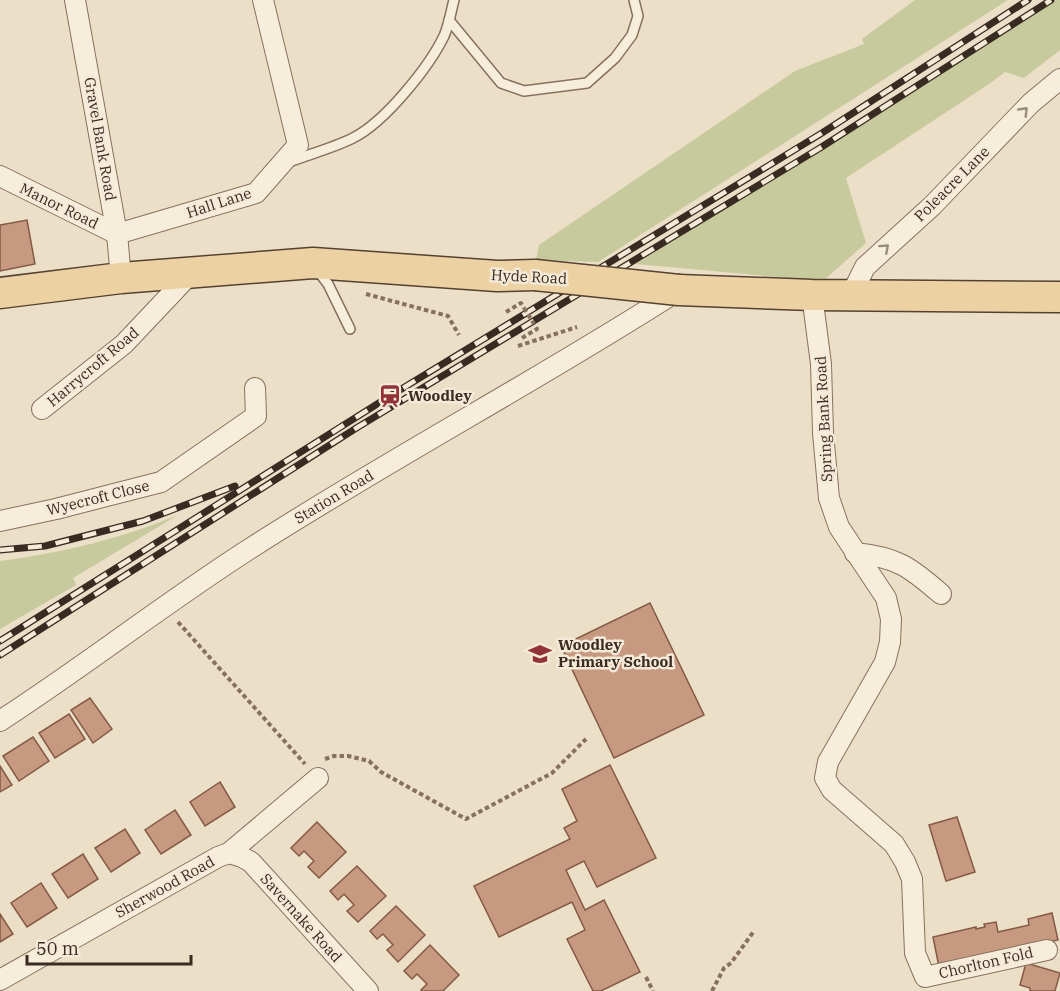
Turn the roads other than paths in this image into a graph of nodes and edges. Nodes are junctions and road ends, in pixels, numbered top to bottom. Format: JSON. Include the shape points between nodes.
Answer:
{"nodes":[{"id":1,"x":75,"y":0,"type":"edge"},
{"id":2,"x":263,"y":0,"type":"edge"},
{"id":3,"x":454,"y":0,"type":"edge"},
{"id":4,"x":634,"y":0,"type":"edge"},
{"id":5,"x":448,"y":20,"type":"junction"},
{"id":6,"x":1060,"y":79,"type":"edge"},
{"id":7,"x":281,"y":165,"type":"junction"},
{"id":8,"x":0,"y":176,"type":"edge"},
{"id":9,"x":117,"y":234,"type":"junction"},
{"id":10,"x":192,"y":272,"type":"junction"},
{"id":11,"x":321,"y":274,"type":"junction"},
{"id":12,"x":121,"y":278,"type":"junction"},
{"id":13,"x":679,"y":290,"type":"junction"},
{"id":14,"x":0,"y":293,"type":"edge"},
{"id":15,"x":812,"y":295,"type":"junction"},
{"id":16,"x":851,"y":295,"type":"junction"},
{"id":17,"x":1060,"y":297,"type":"edge"},
{"id":18,"x":350,"y":329,"type":"dead end"},
{"id":19,"x":255,"y":388,"type":"dead end"},
{"id":20,"x":42,"y":410,"type":"dead end"},
{"id":21,"x":0,"y":521,"type":"edge"},
{"id":22,"x":855,"y":554,"type":"junction"},
{"id":23,"x":941,"y":594,"type":"dead end"},
{"id":24,"x":0,"y":720,"type":"edge"},
{"id":25,"x":313,"y":773,"type":"road end"},
{"id":26,"x":229,"y":853,"type":"junction"},
{"id":27,"x":1047,"y":950,"type":"dead end"},
{"id":28,"x":925,"y":977,"type":"joint"},
{"id":29,"x":0,"y":980,"type":"edge"},
{"id":30,"x":365,"y":990,"type":"edge"}],
"edges":[{"from":1,"to":9,"type":"street","name":"Gravel Bank Road"},
{"from":2,"to":7,"type":"street","name":"Hall Lane","via":[[297,146]]},
{"from":3,"to":5,"type":"lane"},
{"from":4,"to":5,"type":"lane","via":[[638,16],[632,35],[615,58],[587,82],[524,91],[501,83]]},
{"from":5,"to":7,"type":"lane","via":[[445,34],[425,66],[384,114],[355,137]]},
{"from":16,"to":6,"type":"street","name":"Poleacre Lane","one_way":true,"via":[[865,267]]},
{"from":7,"to":9,"type":"street","name":"Hall Lane","via":[[256,193]]},
{"from":8,"to":9,"type":"street","name":"Manor Road"},
{"from":9,"to":12,"type":"street","name":"Gravel Bank Road"},
{"from":10,"to":11,"type":"main road","name":"Hyde Road"},
{"from":10,"to":12,"type":"main road","name":"Hyde Road"},
{"from":10,"to":20,"type":"street","name":"Harrycroft Road","via":[[124,344]]},
{"from":11,"to":13,"type":"main road","name":"Hyde Road","bridge":true,"via":[[535,275]]},
{"from":11,"to":18,"type":"lane"},
{"from":12,"to":14,"type":"main road","name":"Hyde Road"},
{"from":13,"to":15,"type":"main road","name":"Hyde Road"},
{"from":13,"to":24,"type":"street","name":"Station Road","via":[[252,547]]},
{"from":15,"to":16,"type":"main road","name":"Hyde Road"},
{"from":15,"to":22,"type":"street","name":"Spring Bank Road","via":[[821,364],[829,498],[839,527]]},
{"from":16,"to":17,"type":"main road","name":"Hyde Road"},
{"from":19,"to":21,"type":"street","name":"Wyecroft Close","via":[[256,416],[161,482]]},
{"from":22,"to":23,"type":"street","via":[[882,556],[914,570]]},
{"from":22,"to":28,"type":"street","name":"Spring Bank Road","via":[[886,598],[891,619],[890,642],[885,662],[828,762],[825,778],[832,790],[894,844],[905,862],[912,879],[915,953]]},
{"from":25,"to":26,"type":"street","name":"Sherwood Road"},
{"from":26,"to":29,"type":"street","name":"Sherwood Road"},
{"from":26,"to":30,"type":"street","name":"Savernake Road","via":[[251,862]]},
{"from":27,"to":28,"type":"street","name":"Chorlton Fold"}]}
